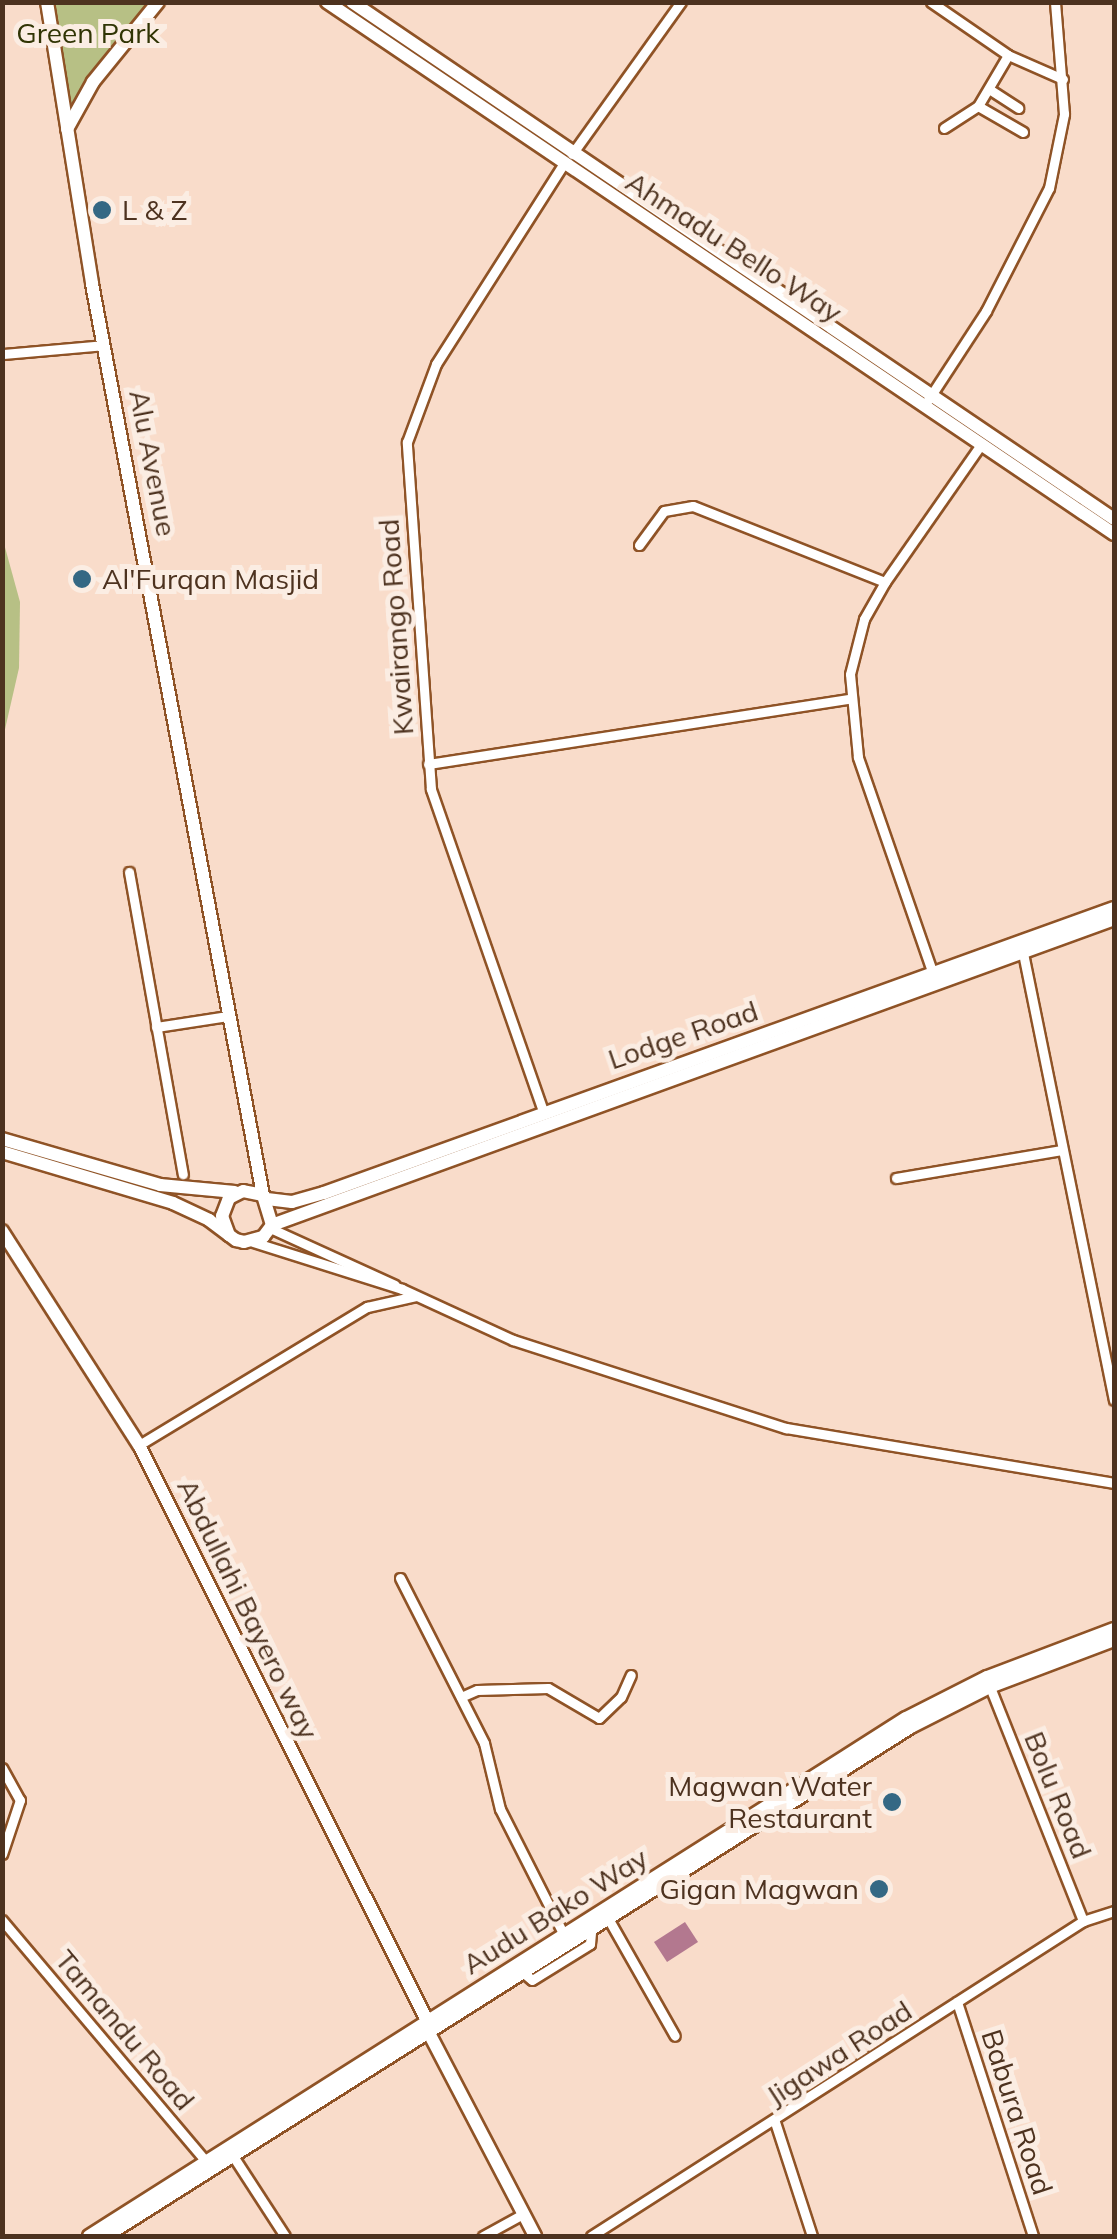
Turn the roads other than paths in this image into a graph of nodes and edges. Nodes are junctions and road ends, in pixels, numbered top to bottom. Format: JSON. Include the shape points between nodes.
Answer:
{"nodes":[{"id":1,"x":47,"y":2,"type":"edge"},
{"id":2,"x":158,"y":2,"type":"edge"},
{"id":3,"x":327,"y":2,"type":"edge"},
{"id":4,"x":352,"y":2,"type":"edge"},
{"id":5,"x":681,"y":2,"type":"edge"},
{"id":6,"x":931,"y":2,"type":"edge"},
{"id":7,"x":1055,"y":2,"type":"edge"},
{"id":8,"x":386,"y":34,"type":"junction"},
{"id":9,"x":1008,"y":56,"type":"junction"},
{"id":10,"x":1063,"y":79,"type":"junction"},
{"id":11,"x":989,"y":89,"type":"junction"},
{"id":12,"x":978,"y":106,"type":"junction"},
{"id":13,"x":1018,"y":108,"type":"dead end"},
{"id":14,"x":944,"y":128,"type":"dead end"},
{"id":15,"x":67,"y":129,"type":"junction"},
{"id":16,"x":1023,"y":132,"type":"dead end"},
{"id":17,"x":568,"y":159,"type":"junction"},
{"id":18,"x":104,"y":345,"type":"junction"},
{"id":19,"x":2,"y":354,"type":"edge"},
{"id":20,"x":929,"y":399,"type":"junction"},
{"id":21,"x":985,"y":438,"type":"junction"},
{"id":22,"x":1114,"y":520,"type":"edge"},
{"id":23,"x":1114,"y":534,"type":"edge"},
{"id":24,"x":639,"y":545,"type":"dead end"},
{"id":25,"x":886,"y":582,"type":"junction"},
{"id":26,"x":848,"y":700,"type":"junction"},
{"id":27,"x":428,"y":764,"type":"junction"},
{"id":28,"x":129,"y":872,"type":"dead end"},
{"id":29,"x":1114,"y":908,"type":"edge"},
{"id":30,"x":1114,"y":919,"type":"edge"},
{"id":31,"x":1023,"y":953,"type":"junction"},
{"id":32,"x":933,"y":974,"type":"junction"},
{"id":33,"x":228,"y":1016,"type":"junction"},
{"id":34,"x":156,"y":1027,"type":"junction"},
{"id":35,"x":543,"y":1111,"type":"junction"},
{"id":36,"x":2,"y":1139,"type":"edge"},
{"id":37,"x":1062,"y":1150,"type":"junction"},
{"id":38,"x":2,"y":1152,"type":"edge"},
{"id":39,"x":183,"y":1174,"type":"dead end"},
{"id":40,"x":896,"y":1178,"type":"dead end"},
{"id":41,"x":254,"y":1194,"type":"junction"},
{"id":42,"x":271,"y":1226,"type":"junction"},
{"id":43,"x":2,"y":1232,"type":"edge"},
{"id":44,"x":229,"y":1235,"type":"junction"},
{"id":45,"x":253,"y":1242,"type":"junction"},
{"id":46,"x":402,"y":1290,"type":"junction"},
{"id":47,"x":419,"y":1296,"type":"junction"},
{"id":48,"x":1114,"y":1400,"type":"edge"},
{"id":49,"x":139,"y":1445,"type":"junction"},
{"id":50,"x":1114,"y":1483,"type":"edge"},
{"id":51,"x":400,"y":1578,"type":"dead end"},
{"id":52,"x":1114,"y":1629,"type":"edge"},
{"id":53,"x":1114,"y":1640,"type":"edge"},
{"id":54,"x":631,"y":1675,"type":"dead end"},
{"id":55,"x":990,"y":1687,"type":"junction"},
{"id":56,"x":461,"y":1697,"type":"junction"},
{"id":57,"x":2,"y":1768,"type":"edge"},
{"id":58,"x":2,"y":1854,"type":"edge"},
{"id":59,"x":1114,"y":1911,"type":"edge"},
{"id":60,"x":2,"y":1920,"type":"edge"},
{"id":61,"x":610,"y":1920,"type":"junction"},
{"id":62,"x":1084,"y":1921,"type":"junction"},
{"id":63,"x":564,"y":1935,"type":"junction"},
{"id":64,"x":957,"y":2002,"type":"junction"},
{"id":65,"x":428,"y":2028,"type":"junction"},
{"id":66,"x":676,"y":2036,"type":"dead end"},
{"id":67,"x":775,"y":2122,"type":"junction"},
{"id":68,"x":233,"y":2156,"type":"junction"},
{"id":69,"x":210,"y":2165,"type":"junction"},
{"id":70,"x":523,"y":2214,"type":"junction"},
{"id":71,"x":89,"y":2236,"type":"edge"},
{"id":72,"x":106,"y":2236,"type":"edge"},
{"id":73,"x":285,"y":2236,"type":"edge"},
{"id":74,"x":482,"y":2236,"type":"edge"},
{"id":75,"x":535,"y":2236,"type":"edge"},
{"id":76,"x":590,"y":2236,"type":"edge"},
{"id":77,"x":812,"y":2236,"type":"edge"},
{"id":78,"x":1033,"y":2236,"type":"edge"}],
"edges":[{"from":1,"to":15,"type":"street","name":"Alu Avenue"},
{"from":2,"to":15,"type":"street","via":[[93,82]]},
{"from":3,"to":8,"type":"street","name":"Ahmadu Bello Way"},
{"from":4,"to":8,"type":"street","name":"Ahmadu Bello Way"},
{"from":5,"to":17,"type":"street","name":"Kwairango Road"},
{"from":6,"to":9,"type":"street"},
{"from":7,"to":10,"type":"street"},
{"from":8,"to":17,"type":"street","name":"Ahmadu Bello Way"},
{"from":9,"to":10,"type":"street"},
{"from":9,"to":11,"type":"street"},
{"from":10,"to":20,"type":"street","via":[[1060,146],[1049,188],[996,295]]},
{"from":11,"to":12,"type":"street"},
{"from":11,"to":13,"type":"street"},
{"from":12,"to":14,"type":"street"},
{"from":12,"to":16,"type":"street"},
{"from":15,"to":18,"type":"street","name":"Alu Avenue"},
{"from":17,"to":20,"type":"street","name":"Ahmadu Bello Way"},
{"from":17,"to":27,"type":"street","name":"Kwairango Road","via":[[436,364],[410,424]]},
{"from":18,"to":19,"type":"street"},
{"from":18,"to":33,"type":"street","name":"Alu Avenue"},
{"from":20,"to":21,"type":"street","name":"Ahmadu Bello Way"},
{"from":21,"to":22,"type":"street","name":"Ahmadu Bello Way"},
{"from":21,"to":23,"type":"street","name":"Ahmadu Bello Way"},
{"from":21,"to":25,"type":"street"},
{"from":24,"to":25,"type":"street","via":[[664,511],[693,506]]},
{"from":25,"to":26,"type":"street","via":[[860,632]]},
{"from":26,"to":27,"type":"street"},
{"from":26,"to":32,"type":"street","via":[[858,757]]},
{"from":27,"to":35,"type":"street","name":"Kwairango Road","via":[[436,810]]},
{"from":28,"to":34,"type":"street"},
{"from":29,"to":32,"type":"street","name":"Lodge Road"},
{"from":30,"to":31,"type":"street","name":"Lodge Road"},
{"from":31,"to":37,"type":"street"},
{"from":31,"to":42,"type":"street","name":"Lodge Road"},
{"from":32,"to":35,"type":"street","name":"Lodge Road"},
{"from":33,"to":34,"type":"street"},
{"from":33,"to":41,"type":"street","name":"Alu Avenue","via":[[259,1167]]},
{"from":34,"to":39,"type":"street"},
{"from":35,"to":41,"type":"street","name":"Lodge Road","via":[[324,1193],[292,1202]]},
{"from":36,"to":41,"type":"street","name":"Lodge Road","via":[[160,1185]]},
{"from":37,"to":40,"type":"street"},
{"from":37,"to":48,"type":"street"},
{"from":38,"to":44,"type":"street","via":[[174,1204]]},
{"from":41,"to":42,"type":"street"},
{"from":41,"to":44,"type":"street","via":[[222,1216]]},
{"from":42,"to":45,"type":"street","name":"Lodge Road"},
{"from":42,"to":46,"type":"street"},
{"from":43,"to":49,"type":"street","name":"Abdullahi Bayero way"},
{"from":44,"to":45,"type":"street"},
{"from":45,"to":46,"type":"street"},
{"from":46,"to":47,"type":"street"},
{"from":47,"to":49,"type":"street","via":[[368,1307]]},
{"from":47,"to":50,"type":"street","via":[[513,1340],[786,1428]]},
{"from":49,"to":65,"type":"street","name":"Abdullahi Bayero way"},
{"from":51,"to":56,"type":"street"},
{"from":52,"to":63,"type":"street","name":"Audu Bako Way","via":[[1024,1661],[917,1712]]},
{"from":53,"to":55,"type":"street","name":"Audu Bako Way"},
{"from":54,"to":56,"type":"street","via":[[622,1697],[599,1718],[548,1688],[477,1690]]},
{"from":55,"to":61,"type":"street","name":"Audu Bako Way","via":[[897,1735]]},
{"from":55,"to":62,"type":"street","name":"Bolu Road"},
{"from":56,"to":63,"type":"street","via":[[490,1758],[500,1810]]},
{"from":57,"to":58,"type":"street","via":[[20,1800]]},
{"from":59,"to":62,"type":"street","name":"Jigawa Road"},
{"from":60,"to":69,"type":"street","name":"Tamandu Road"},
{"from":61,"to":65,"type":"street","name":"Audu Bako Way"},
{"from":61,"to":66,"type":"street"},
{"from":62,"to":64,"type":"street","name":"Jigawa Road"},
{"from":63,"to":65,"type":"street","name":"Audu Bako Way"},
{"from":64,"to":67,"type":"street","name":"Jigawa Road"},
{"from":64,"to":78,"type":"street","name":"Babura Road"},
{"from":65,"to":68,"type":"street","name":"Audu Bako Way"},
{"from":65,"to":69,"type":"street","name":"Audu Bako Way"},
{"from":65,"to":70,"type":"street","name":"Abdullahi Bayero way"},
{"from":67,"to":76,"type":"street","name":"Jigawa Road"},
{"from":67,"to":77,"type":"street"},
{"from":68,"to":69,"type":"street","name":"Audu Bako Way"},
{"from":68,"to":73,"type":"street"},
{"from":69,"to":71,"type":"street","name":"Audu Bako Way"},
{"from":69,"to":72,"type":"street","name":"Audu Bako Way"},
{"from":70,"to":74,"type":"street"},
{"from":70,"to":75,"type":"street","name":"Abdullahi Bayero way"}]}
